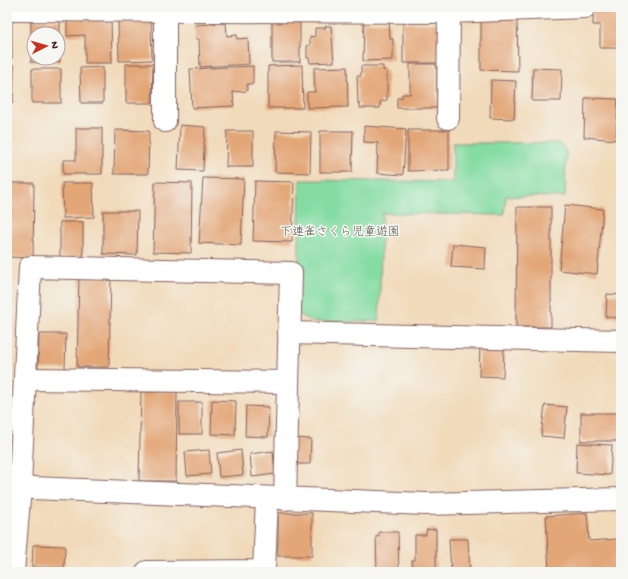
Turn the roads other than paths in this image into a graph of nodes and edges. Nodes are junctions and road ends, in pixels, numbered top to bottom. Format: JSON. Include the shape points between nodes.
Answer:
{"nodes":[{"id":1,"x":585,"y":7,"type":"edge"},
{"id":2,"x":165,"y":9,"type":"edge"},
{"id":3,"x":7,"y":10,"type":"edge"},
{"id":4,"x":449,"y":12,"type":"junction"},
{"id":5,"x":448,"y":118,"type":"dead end"},
{"id":6,"x":165,"y":121,"type":"dead end"},
{"id":7,"x":289,"y":333,"type":"junction"},
{"id":8,"x":621,"y":340,"type":"edge"},
{"id":9,"x":26,"y":379,"type":"junction"},
{"id":10,"x":288,"y":382,"type":"junction"},
{"id":11,"x":13,"y":487,"type":"edge"},
{"id":12,"x":276,"y":499,"type":"junction"},
{"id":13,"x":621,"y":499,"type":"edge"},
{"id":14,"x":13,"y":572,"type":"edge"},
{"id":15,"x":147,"y":572,"type":"edge"}],
"edges":[{"from":1,"to":4,"type":"street"},
{"from":2,"to":3,"type":"street"},
{"from":2,"to":4,"type":"street"},
{"from":2,"to":6,"type":"street"},
{"from":4,"to":5,"type":"street"},
{"from":7,"to":8,"type":"street"},
{"from":7,"to":9,"type":"street","via":[[291,273],[30,267]]},
{"from":7,"to":10,"type":"street"},
{"from":9,"to":10,"type":"street"},
{"from":9,"to":11,"type":"street"},
{"from":10,"to":12,"type":"street"},
{"from":11,"to":12,"type":"street"},
{"from":11,"to":14,"type":"street"},
{"from":12,"to":13,"type":"street","via":[[426,504]]},
{"from":12,"to":15,"type":"street","via":[[264,571]]}]}
